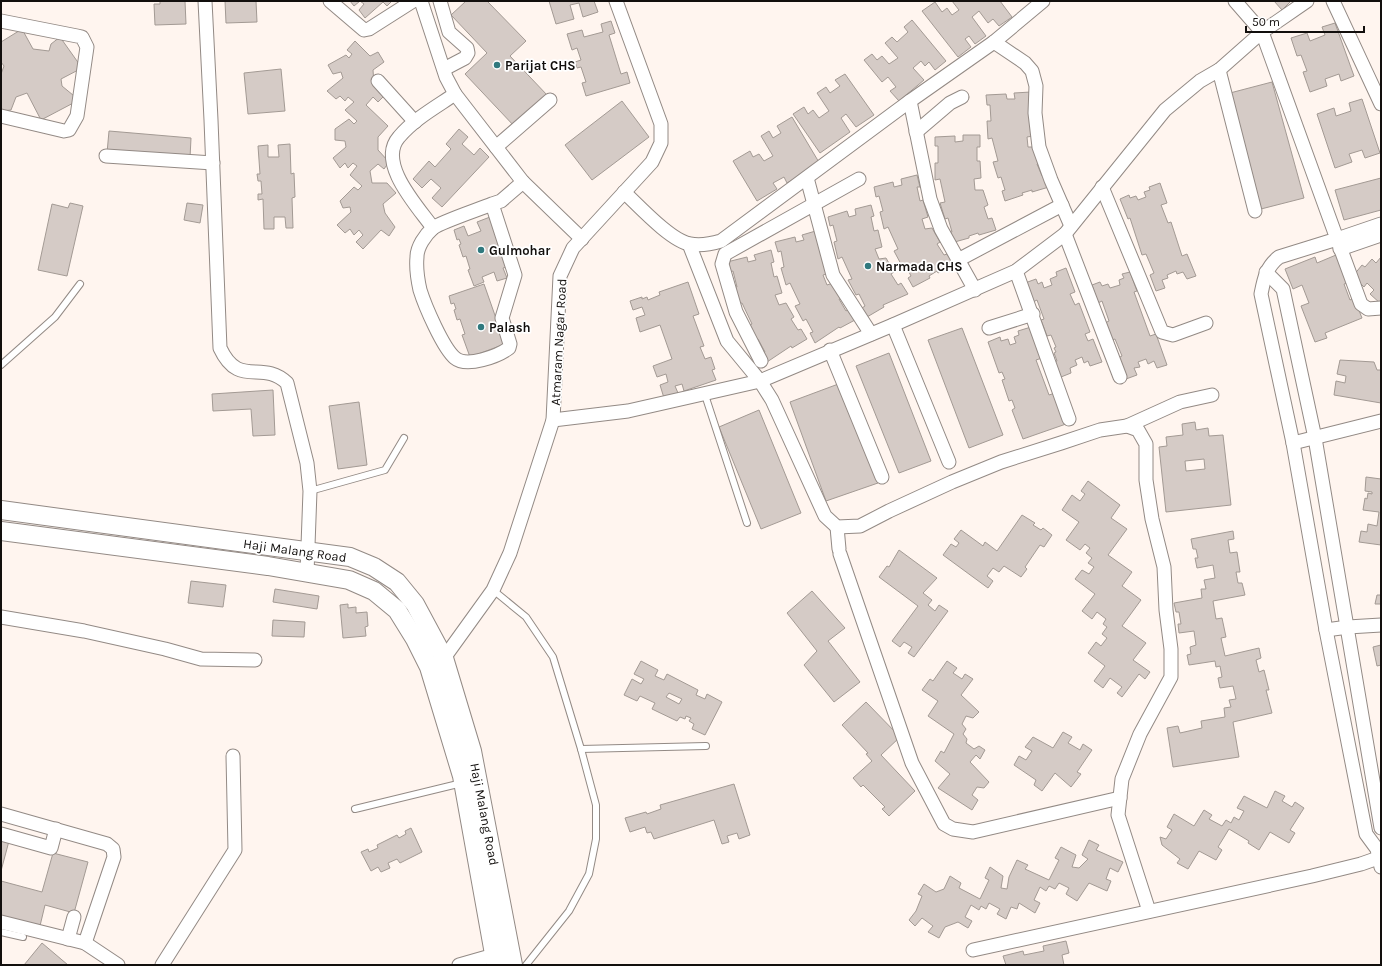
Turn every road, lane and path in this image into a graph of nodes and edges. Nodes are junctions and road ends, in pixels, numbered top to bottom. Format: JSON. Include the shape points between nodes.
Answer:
{"nodes":[{"id":1,"x":204,"y":1,"type":"edge"},
{"id":2,"x":330,"y":1,"type":"edge"},
{"id":3,"x":413,"y":1,"type":"edge"},
{"id":4,"x":421,"y":1,"type":"edge"},
{"id":5,"x":440,"y":1,"type":"edge"},
{"id":6,"x":616,"y":1,"type":"edge"},
{"id":7,"x":1042,"y":1,"type":"edge"},
{"id":8,"x":1235,"y":1,"type":"edge"},
{"id":9,"x":1307,"y":1,"type":"edge"},
{"id":10,"x":1333,"y":1,"type":"edge"},
{"id":11,"x":1,"y":21,"type":"edge"},
{"id":12,"x":1262,"y":32,"type":"junction"},
{"id":13,"x":994,"y":42,"type":"junction"},
{"id":14,"x":444,"y":69,"type":"junction"},
{"id":15,"x":1219,"y":70,"type":"junction"},
{"id":16,"x":378,"y":81,"type":"dead end"},
{"id":17,"x":455,"y":94,"type":"junction"},
{"id":18,"x":962,"y":97,"type":"dead end"},
{"id":19,"x":550,"y":100,"type":"dead end"},
{"id":20,"x":910,"y":101,"type":"junction"},
{"id":21,"x":1381,"y":104,"type":"edge"},
{"id":22,"x":1,"y":116,"type":"edge"},
{"id":23,"x":415,"y":122,"type":"junction"},
{"id":24,"x":916,"y":132,"type":"junction"},
{"id":25,"x":496,"y":147,"type":"junction"},
{"id":26,"x":106,"y":156,"type":"dead end"},
{"id":27,"x":213,"y":163,"type":"junction"},
{"id":28,"x":807,"y":178,"type":"junction"},
{"id":29,"x":859,"y":179,"type":"dead end"},
{"id":30,"x":523,"y":182,"type":"junction"},
{"id":31,"x":1102,"y":187,"type":"junction"},
{"id":32,"x":624,"y":192,"type":"junction"},
{"id":33,"x":492,"y":204,"type":"junction"},
{"id":34,"x":814,"y":204,"type":"junction"},
{"id":35,"x":1062,"y":205,"type":"junction"},
{"id":36,"x":1255,"y":211,"type":"dead end"},
{"id":37,"x":1381,"y":224,"type":"edge"},
{"id":38,"x":434,"y":228,"type":"junction"},
{"id":39,"x":1068,"y":230,"type":"junction"},
{"id":40,"x":1373,"y":234,"type":"edge"},
{"id":41,"x":582,"y":239,"type":"junction"},
{"id":42,"x":689,"y":244,"type":"junction"},
{"id":43,"x":1338,"y":244,"type":"junction"},
{"id":44,"x":958,"y":260,"type":"junction"},
{"id":45,"x":1016,"y":271,"type":"junction"},
{"id":46,"x":1266,"y":272,"type":"junction"},
{"id":47,"x":80,"y":284,"type":"dead end"},
{"id":48,"x":975,"y":290,"type":"junction"},
{"id":49,"x":1381,"y":308,"type":"edge"},
{"id":50,"x":736,"y":312,"type":"junction"},
{"id":51,"x":1033,"y":314,"type":"junction"},
{"id":52,"x":718,"y":318,"type":"junction"},
{"id":53,"x":1206,"y":323,"type":"dead end"},
{"id":54,"x":892,"y":325,"type":"junction"},
{"id":55,"x":989,"y":328,"type":"dead end"},
{"id":56,"x":870,"y":334,"type":"junction"},
{"id":57,"x":830,"y":350,"type":"junction"},
{"id":58,"x":1297,"y":352,"type":"junction"},
{"id":59,"x":1275,"y":358,"type":"junction"},
{"id":60,"x":761,"y":361,"type":"dead end"},
{"id":61,"x":1,"y":366,"type":"edge"},
{"id":62,"x":1120,"y":377,"type":"dead end"},
{"id":63,"x":760,"y":381,"type":"junction"},
{"id":64,"x":705,"y":395,"type":"junction"},
{"id":65,"x":1212,"y":395,"type":"dead end"},
{"id":66,"x":1069,"y":419,"type":"dead end"},
{"id":67,"x":553,"y":420,"type":"junction"},
{"id":68,"x":1381,"y":421,"type":"edge"},
{"id":69,"x":1127,"y":426,"type":"junction"},
{"id":70,"x":404,"y":438,"type":"dead end"},
{"id":71,"x":1315,"y":438,"type":"junction"},
{"id":72,"x":1293,"y":443,"type":"junction"},
{"id":73,"x":949,"y":462,"type":"dead end"},
{"id":74,"x":882,"y":477,"type":"dead end"},
{"id":75,"x":310,"y":491,"type":"junction"},
{"id":76,"x":1,"y":510,"type":"edge"},
{"id":77,"x":747,"y":523,"type":"dead end"},
{"id":78,"x":837,"y":527,"type":"junction"},
{"id":79,"x":1,"y":531,"type":"edge"},
{"id":80,"x":308,"y":552,"type":"junction"},
{"id":81,"x":307,"y":573,"type":"junction"},
{"id":82,"x":493,"y":590,"type":"junction"},
{"id":83,"x":1,"y":617,"type":"edge"},
{"id":84,"x":1381,"y":625,"type":"edge"},
{"id":85,"x":1348,"y":627,"type":"junction"},
{"id":86,"x":1326,"y":630,"type":"junction"},
{"id":87,"x":444,"y":658,"type":"junction"},
{"id":88,"x":255,"y":660,"type":"dead end"},
{"id":89,"x":429,"y":667,"type":"junction"},
{"id":90,"x":706,"y":746,"type":"dead end"},
{"id":91,"x":581,"y":749,"type":"junction"},
{"id":92,"x":233,"y":756,"type":"dead end"},
{"id":93,"x":471,"y":782,"type":"junction"},
{"id":94,"x":1120,"y":798,"type":"junction"},
{"id":95,"x":355,"y":809,"type":"dead end"},
{"id":96,"x":1,"y":814,"type":"edge"},
{"id":97,"x":15,"y":818,"type":"junction"},
{"id":98,"x":56,"y":829,"type":"junction"},
{"id":99,"x":1381,"y":829,"type":"edge"},
{"id":100,"x":6,"y":835,"type":"edge"},
{"id":101,"x":1380,"y":858,"type":"edge"},
{"id":102,"x":1149,"y":911,"type":"junction"},
{"id":103,"x":74,"y":917,"type":"dead end"},
{"id":104,"x":1,"y":922,"type":"edge"},
{"id":105,"x":1,"y":932,"type":"edge"},
{"id":106,"x":23,"y":937,"type":"dead end"},
{"id":107,"x":68,"y":939,"type":"junction"},
{"id":108,"x":85,"y":943,"type":"junction"},
{"id":109,"x":972,"y":950,"type":"dead end"},
{"id":110,"x":495,"y":960,"type":"edge"},
{"id":111,"x":118,"y":965,"type":"edge"},
{"id":112,"x":162,"y":965,"type":"edge"},
{"id":113,"x":459,"y":965,"type":"edge"},
{"id":114,"x":513,"y":965,"type":"edge"},
{"id":115,"x":526,"y":965,"type":"edge"}],
"edges":[{"from":1,"to":27,"type":"street"},
{"from":2,"to":3,"type":"street","via":[[364,30]]},
{"from":4,"to":14,"type":"street"},
{"from":5,"to":14,"type":"street","via":[[449,32],[467,48],[468,53],[465,58]]},
{"from":6,"to":32,"type":"street","name":"Atmaram Nagar Road","via":[[661,124],[661,143],[652,162]]},
{"from":7,"to":13,"type":"street"},
{"from":8,"to":12,"type":"street"},
{"from":9,"to":12,"type":"street"},
{"from":10,"to":21,"type":"street"},
{"from":11,"to":22,"type":"street","via":[[82,37],[87,47],[77,116],[69,130]]},
{"from":12,"to":15,"type":"street"},
{"from":12,"to":43,"type":"street"},
{"from":13,"to":20,"type":"street"},
{"from":13,"to":35,"type":"street","via":[[1025,63],[1032,71],[1036,86],[1035,113],[1039,147]]},
{"from":14,"to":17,"type":"street"},
{"from":15,"to":31,"type":"street","via":[[1200,81],[1165,110]]},
{"from":15,"to":36,"type":"street"},
{"from":16,"to":23,"type":"street"},
{"from":17,"to":23,"type":"street"},
{"from":17,"to":25,"type":"street"},
{"from":18,"to":24,"type":"street","via":[[950,103]]},
{"from":19,"to":25,"type":"street"},
{"from":20,"to":24,"type":"street"},
{"from":20,"to":28,"type":"street"},
{"from":23,"to":38,"type":"street","via":[[398,138],[393,152],[394,164],[402,186]]},
{"from":24,"to":44,"type":"street","via":[[930,199],[941,229]]},
{"from":25,"to":30,"type":"street"},
{"from":26,"to":27,"type":"street"},
{"from":27,"to":75,"type":"street","via":[[220,348],[226,361],[240,371],[279,375],[287,383],[307,463]]},
{"from":28,"to":34,"type":"street"},
{"from":28,"to":42,"type":"street","via":[[721,241],[704,245]]},
{"from":29,"to":34,"type":"street"},
{"from":30,"to":33,"type":"street","via":[[501,201]]},
{"from":30,"to":41,"type":"street"},
{"from":31,"to":39,"type":"street"},
{"from":31,"to":53,"type":"street","via":[[1162,332],[1173,336]]},
{"from":32,"to":41,"type":"street","name":"Atmaram Nagar Road"},
{"from":32,"to":42,"type":"street","via":[[669,233]]},
{"from":33,"to":38,"type":"street"},
{"from":33,"to":38,"type":"street","via":[[515,275],[502,318],[510,344],[504,351],[469,362],[456,358],[444,346],[420,290],[417,257],[419,246]]},
{"from":34,"to":50,"type":"street","via":[[725,254],[722,264]]},
{"from":34,"to":56,"type":"street","via":[[833,275]]},
{"from":35,"to":39,"type":"street"},
{"from":35,"to":44,"type":"street"},
{"from":37,"to":40,"type":"street"},
{"from":39,"to":45,"type":"street"},
{"from":39,"to":62,"type":"street"},
{"from":40,"to":43,"type":"street"},
{"from":41,"to":67,"type":"street","name":"Atmaram Nagar Road","via":[[573,248],[560,276]]},
{"from":42,"to":52,"type":"street"},
{"from":43,"to":46,"type":"street","via":[[1279,257],[1271,263]]},
{"from":43,"to":49,"type":"street","via":[[1361,304],[1368,310]]},
{"from":44,"to":48,"type":"street"},
{"from":45,"to":48,"type":"street"},
{"from":45,"to":51,"type":"street"},
{"from":46,"to":58,"type":"street","via":[[1283,289]]},
{"from":46,"to":59,"type":"street","via":[[1261,294]]},
{"from":47,"to":61,"type":"lane","via":[[55,317]]},
{"from":48,"to":54,"type":"street"},
{"from":50,"to":52,"type":"street"},
{"from":50,"to":60,"type":"street"},
{"from":51,"to":55,"type":"street"},
{"from":51,"to":66,"type":"street"},
{"from":52,"to":63,"type":"street","via":[[727,341]]},
{"from":54,"to":56,"type":"street"},
{"from":54,"to":73,"type":"street"},
{"from":56,"to":57,"type":"street"},
{"from":57,"to":63,"type":"street"},
{"from":57,"to":74,"type":"street"},
{"from":58,"to":59,"type":"street"},
{"from":58,"to":71,"type":"street"},
{"from":59,"to":72,"type":"street"},
{"from":63,"to":64,"type":"street"},
{"from":63,"to":78,"type":"street","via":[[772,400],[825,516]]},
{"from":64,"to":67,"type":"street","via":[[628,411]]},
{"from":64,"to":77,"type":"lane"},
{"from":65,"to":69,"type":"street","via":[[1180,402]]},
{"from":67,"to":82,"type":"street","name":"Atmaram Nagar Road","via":[[510,553]]},
{"from":68,"to":71,"type":"street"},
{"from":69,"to":78,"type":"street","via":[[1100,430],[1001,462],[903,504],[860,526]]},
{"from":69,"to":94,"type":"street","via":[[1138,430],[1146,444],[1146,480],[1152,519],[1164,567],[1171,677],[1140,734],[1122,779]]},
{"from":70,"to":75,"type":"lane","via":[[385,470]]},
{"from":71,"to":72,"type":"street"},
{"from":71,"to":85,"type":"street"},
{"from":72,"to":86,"type":"street"},
{"from":75,"to":80,"type":"street"},
{"from":76,"to":80,"type":"main road","name":"Haji Malang Road"},
{"from":78,"to":94,"type":"street","via":[[840,552],[912,763],[944,824],[953,829],[973,832]]},
{"from":79,"to":81,"type":"main road","name":"Haji Malang Road"},
{"from":80,"to":81,"type":"street"},
{"from":80,"to":87,"type":"main road","name":"Haji Malang Road","via":[[350,557],[374,567],[397,582],[415,604]]},
{"from":81,"to":89,"type":"main road","name":"Haji Malang Road","via":[[349,580],[374,591],[396,610],[416,639]]},
{"from":82,"to":87,"type":"street","name":"Atmaram Nagar Road"},
{"from":82,"to":91,"type":"lane","via":[[526,617],[553,657]]},
{"from":83,"to":88,"type":"street","via":[[84,631],[201,659]]},
{"from":84,"to":85,"type":"street"},
{"from":85,"to":86,"type":"street"},
{"from":85,"to":99,"type":"street"},
{"from":86,"to":101,"type":"street","via":[[1366,834]]},
{"from":87,"to":89,"type":"street","name":"Atmaram Nagar Road"},
{"from":87,"to":93,"type":"main road","name":"Haji Malang Road","via":[[472,752]]},
{"from":89,"to":93,"type":"main road","name":"Haji Malang Road"},
{"from":90,"to":91,"type":"lane"},
{"from":91,"to":115,"type":"lane","via":[[596,805],[596,839],[590,874],[569,911]]},
{"from":92,"to":112,"type":"street","via":[[235,850]]},
{"from":93,"to":95,"type":"lane"},
{"from":93,"to":110,"type":"main road","name":"Haji Malang Road"},
{"from":93,"to":114,"type":"main road","name":"Haji Malang Road"},
{"from":94,"to":102,"type":"street","via":[[1118,815]]},
{"from":96,"to":97,"type":"street"},
{"from":97,"to":98,"type":"street"},
{"from":97,"to":100,"type":"street"},
{"from":98,"to":100,"type":"street","via":[[51,848]]},
{"from":98,"to":108,"type":"street","via":[[108,844],[113,849],[114,857]]},
{"from":99,"to":101,"type":"street"},
{"from":101,"to":102,"type":"street","via":[[1312,876]]},
{"from":102,"to":109,"type":"street"},
{"from":103,"to":107,"type":"street"},
{"from":104,"to":107,"type":"street"},
{"from":105,"to":106,"type":"lane"},
{"from":107,"to":108,"type":"street"},
{"from":108,"to":111,"type":"street"},
{"from":110,"to":113,"type":"street"}]}
